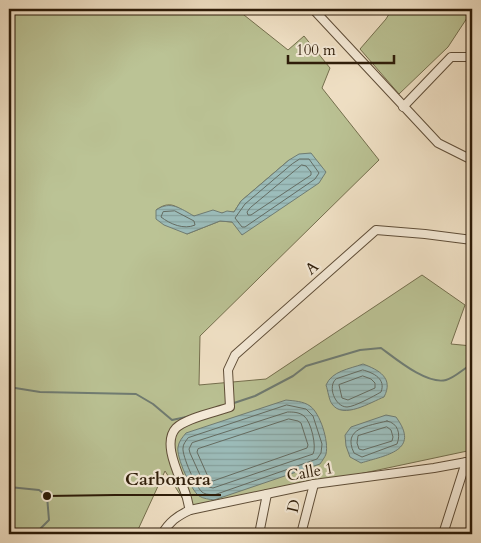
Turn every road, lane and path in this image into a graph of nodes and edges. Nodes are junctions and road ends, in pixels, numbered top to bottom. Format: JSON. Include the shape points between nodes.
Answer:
{"nodes":[{"id":1,"x":312,"y":9,"type":"edge"},
{"id":2,"x":472,"y":57,"type":"edge"},
{"id":3,"x":403,"y":107,"type":"junction"},
{"id":4,"x":472,"y":160,"type":"edge"},
{"id":5,"x":472,"y":240,"type":"edge"},
{"id":6,"x":469,"y":461,"type":"edge"},
{"id":7,"x":314,"y":484,"type":"junction"},
{"id":8,"x":267,"y":494,"type":"junction"},
{"id":9,"x":190,"y":510,"type":"junction"},
{"id":10,"x":162,"y":534,"type":"edge"},
{"id":11,"x":259,"y":534,"type":"edge"},
{"id":12,"x":301,"y":534,"type":"edge"},
{"id":13,"x":443,"y":534,"type":"edge"}],
"edges":[{"from":1,"to":3,"type":"street"},
{"from":2,"to":3,"type":"street","via":[[451,56]]},
{"from":3,"to":4,"type":"street","via":[[438,143]]},
{"from":5,"to":9,"type":"street","name":"A","via":[[376,230],[235,355],[228,370],[230,408],[185,422],[172,435],[172,456]]},
{"from":6,"to":7,"type":"street","name":"Calle 1"},
{"from":6,"to":13,"type":"street"},
{"from":7,"to":8,"type":"street","name":"Calle 1"},
{"from":7,"to":12,"type":"street","name":"D"},
{"from":8,"to":9,"type":"street","name":"Calle 1"},
{"from":8,"to":11,"type":"street"},
{"from":9,"to":10,"type":"street","name":"Calle 1","via":[[177,516]]}]}
